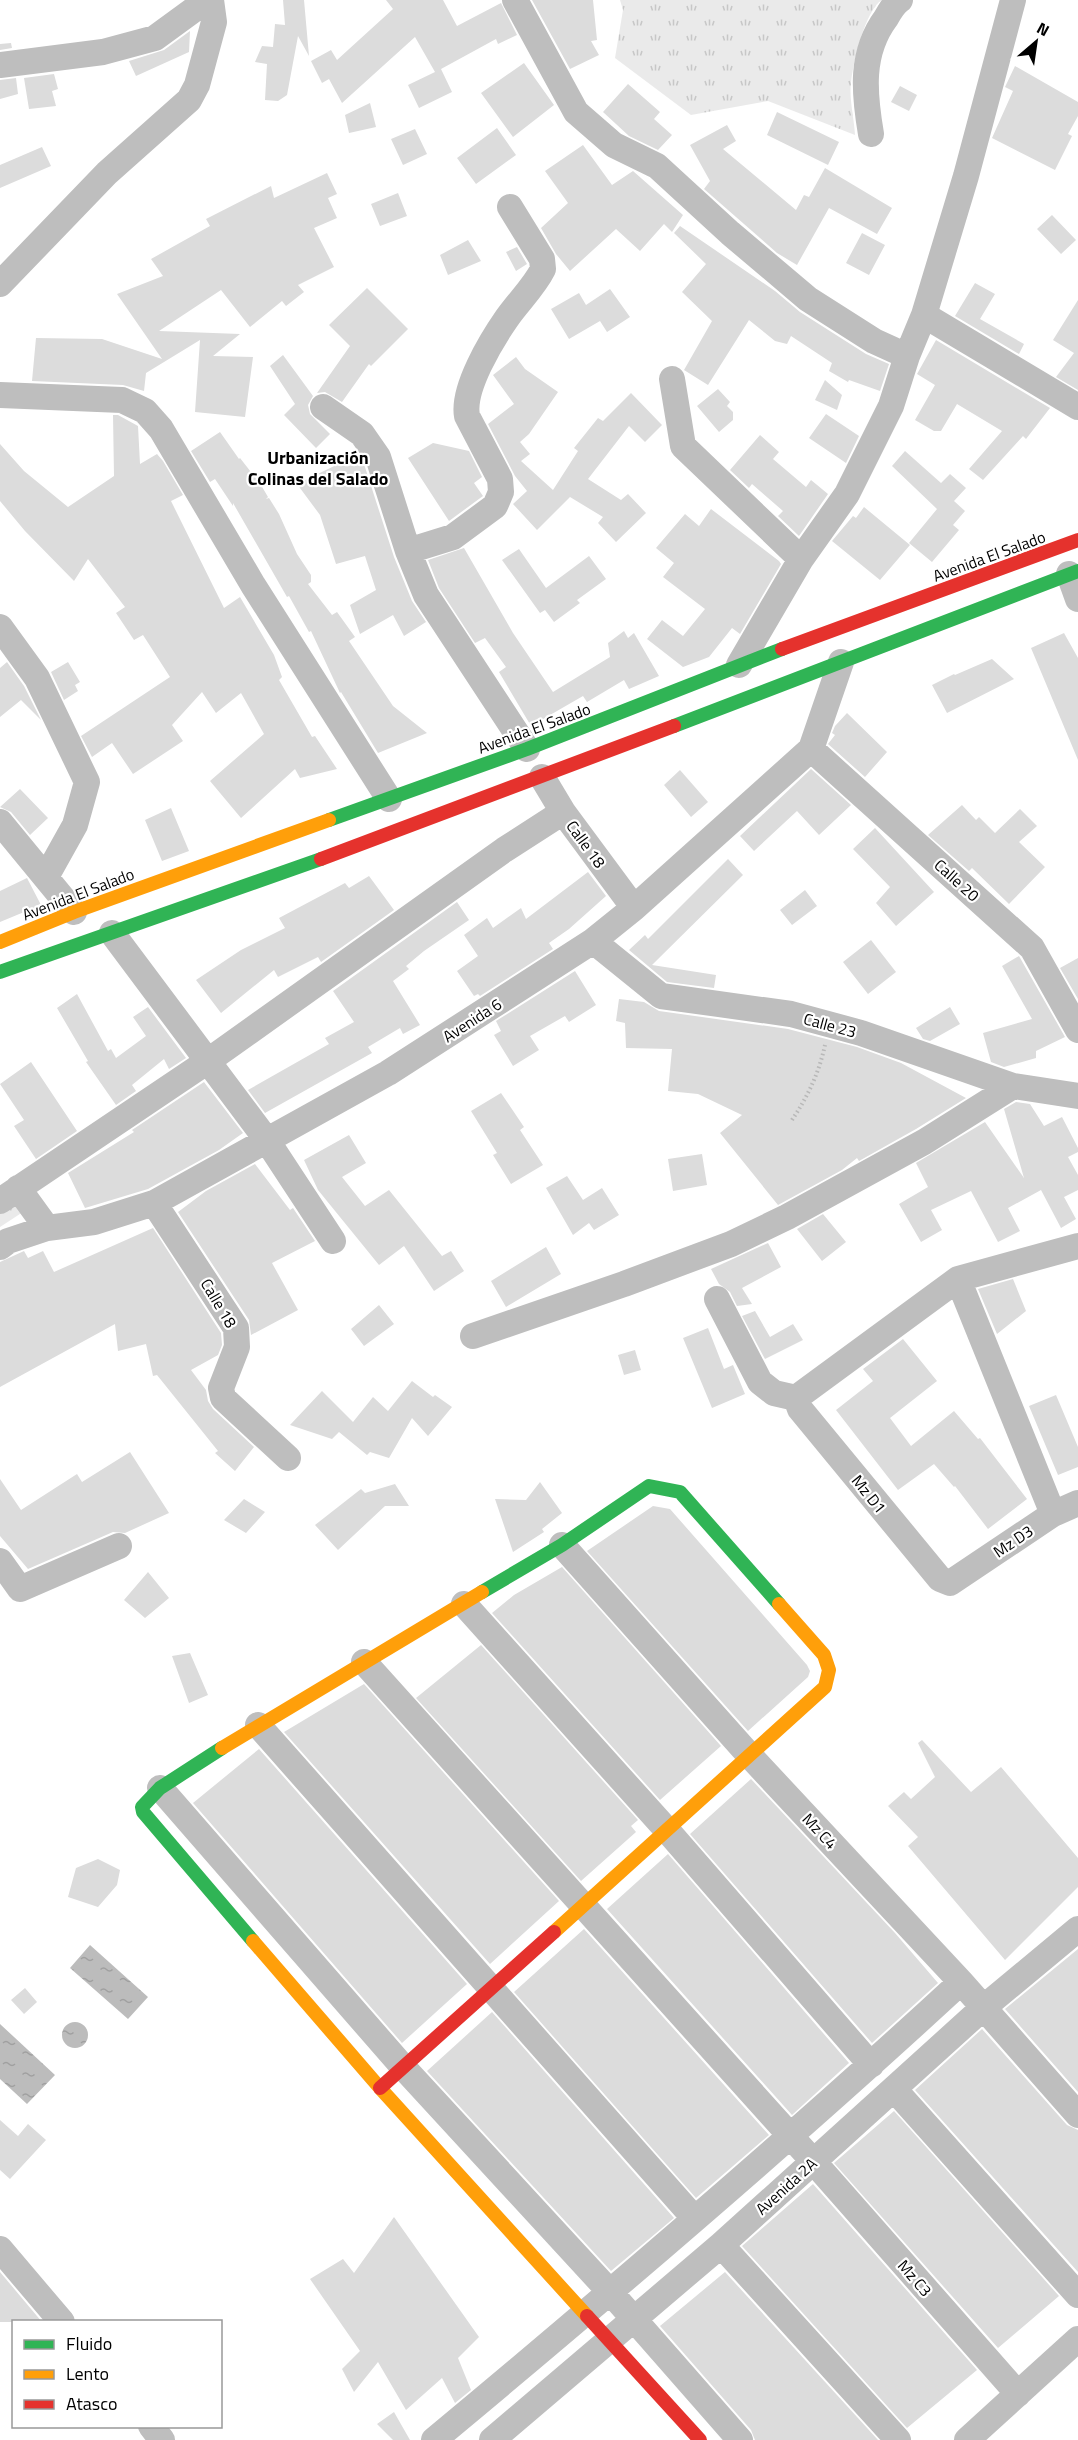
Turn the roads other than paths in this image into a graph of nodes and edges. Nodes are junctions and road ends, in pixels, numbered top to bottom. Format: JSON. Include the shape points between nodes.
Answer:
{"nodes":[{"id":1,"x":209,"y":0,"type":"edge"},
{"id":2,"x":515,"y":0,"type":"edge"},
{"id":3,"x":900,"y":0,"type":"edge"},
{"id":4,"x":1013,"y":0,"type":"edge"},
{"id":5,"x":0,"y":65,"type":"edge"},
{"id":6,"x":871,"y":134,"type":"dead end"},
{"id":7,"x":510,"y":207,"type":"dead end"},
{"id":8,"x":0,"y":284,"type":"edge"},
{"id":9,"x":924,"y":315,"type":"junction"},
{"id":10,"x":907,"y":356,"type":"junction"},
{"id":11,"x":672,"y":379,"type":"dead end"},
{"id":12,"x":0,"y":395,"type":"edge"},
{"id":13,"x":322,"y":407,"type":"dead end"},
{"id":14,"x":1078,"y":407,"type":"edge"},
{"id":15,"x":1078,"y":540,"type":"edge"},
{"id":16,"x":408,"y":551,"type":"junction"},
{"id":17,"x":801,"y":559,"type":"junction"},
{"id":18,"x":1074,"y":573,"type":"edge"},
{"id":19,"x":1078,"y":599,"type":"edge"},
{"id":20,"x":0,"y":627,"type":"edge"},
{"id":21,"x":841,"y":662,"type":"junction"},
{"id":22,"x":739,"y":665,"type":"junction"},
{"id":23,"x":527,"y":749,"type":"junction"},
{"id":24,"x":811,"y":749,"type":"junction"},
{"id":25,"x":542,"y":777,"type":"junction"},
{"id":26,"x":389,"y":799,"type":"junction"},
{"id":27,"x":563,"y":812,"type":"junction"},
{"id":28,"x":0,"y":822,"type":"edge"},
{"id":29,"x":46,"y":877,"type":"junction"},
{"id":30,"x":634,"y":909,"type":"junction"},
{"id":31,"x":74,"y":912,"type":"junction"},
{"id":32,"x":112,"y":933,"type":"junction"},
{"id":33,"x":593,"y":941,"type":"junction"},
{"id":34,"x":0,"y":942,"type":"edge"},
{"id":35,"x":0,"y":972,"type":"edge"},
{"id":36,"x":1078,"y":1030,"type":"edge"},
{"id":37,"x":208,"y":1061,"type":"junction"},
{"id":38,"x":1013,"y":1086,"type":"junction"},
{"id":39,"x":1078,"y":1096,"type":"edge"},
{"id":40,"x":266,"y":1139,"type":"junction"},
{"id":41,"x":9,"y":1195,"type":"edge"},
{"id":42,"x":154,"y":1203,"type":"junction"},
{"id":43,"x":47,"y":1228,"type":"junction"},
{"id":44,"x":333,"y":1241,"type":"dead end"},
{"id":45,"x":1078,"y":1246,"type":"edge"},
{"id":46,"x":0,"y":1247,"type":"edge"},
{"id":47,"x":958,"y":1279,"type":"junction"},
{"id":48,"x":717,"y":1299,"type":"dead end"},
{"id":49,"x":473,"y":1336,"type":"dead end"},
{"id":50,"x":795,"y":1398,"type":"junction"},
{"id":51,"x":288,"y":1458,"type":"dead end"},
{"id":52,"x":1078,"y":1503,"type":"edge"},
{"id":53,"x":1053,"y":1514,"type":"junction"},
{"id":54,"x":562,"y":1545,"type":"junction"},
{"id":55,"x":118,"y":1546,"type":"dead end"},
{"id":56,"x":0,"y":1561,"type":"edge"},
{"id":57,"x":950,"y":1583,"type":"joint"},
{"id":58,"x":464,"y":1604,"type":"junction"},
{"id":59,"x":364,"y":1662,"type":"junction"},
{"id":60,"x":258,"y":1725,"type":"junction"},
{"id":61,"x":750,"y":1756,"type":"junction"},
{"id":62,"x":160,"y":1788,"type":"junction"},
{"id":63,"x":666,"y":1829,"type":"junction"},
{"id":64,"x":583,"y":1905,"type":"junction"},
{"id":65,"x":1078,"y":1929,"type":"edge"},
{"id":66,"x":961,"y":1982,"type":"junction"},
{"id":67,"x":491,"y":1988,"type":"junction"},
{"id":68,"x":983,"y":2008,"type":"junction"},
{"id":69,"x":871,"y":2065,"type":"junction"},
{"id":70,"x":403,"y":2067,"type":"junction"},
{"id":71,"x":380,"y":2088,"type":"junction"},
{"id":72,"x":894,"y":2089,"type":"junction"},
{"id":73,"x":1078,"y":2115,"type":"edge"},
{"id":74,"x":791,"y":2136,"type":"junction"},
{"id":75,"x":813,"y":2161,"type":"junction"},
{"id":76,"x":695,"y":2219,"type":"junction"},
{"id":77,"x":721,"y":2245,"type":"junction"},
{"id":78,"x":0,"y":2249,"type":"edge"},
{"id":79,"x":611,"y":2293,"type":"junction"},
{"id":80,"x":1078,"y":2295,"type":"edge"},
{"id":81,"x":585,"y":2314,"type":"junction"},
{"id":82,"x":633,"y":2319,"type":"junction"},
{"id":83,"x":60,"y":2320,"type":"edge"},
{"id":84,"x":609,"y":2339,"type":"junction"},
{"id":85,"x":1078,"y":2339,"type":"edge"},
{"id":86,"x":1018,"y":2394,"type":"junction"},
{"id":87,"x":152,"y":2428,"type":"edge"},
{"id":88,"x":442,"y":2437,"type":"edge"},
{"id":89,"x":162,"y":2440,"type":"edge"},
{"id":90,"x":492,"y":2440,"type":"edge"},
{"id":91,"x":699,"y":2440,"type":"edge"},
{"id":92,"x":740,"y":2440,"type":"edge"},
{"id":93,"x":898,"y":2440,"type":"edge"},
{"id":94,"x":967,"y":2440,"type":"edge"}],
"edges":[{"from":1,"to":5,"type":"street","via":[[155,38],[103,52]]},
{"from":1,"to":8,"type":"street","via":[[214,22],[198,85],[189,99],[107,173]]},
{"from":2,"to":10,"type":"street","via":[[576,112],[614,145],[657,166],[808,299],[873,341]]},
{"from":3,"to":6,"type":"street","via":[[877,30],[866,59],[865,100]]},
{"from":4,"to":9,"type":"street"},
{"from":7,"to":16,"type":"street","via":[[542,259],[543,268],[506,320],[472,380],[465,405],[500,479],[501,492],[495,506],[453,537]]},
{"from":9,"to":10,"type":"street"},
{"from":9,"to":14,"type":"street"},
{"from":10,"to":17,"type":"street","via":[[891,406],[847,494]]},
{"from":11,"to":17,"type":"street","via":[[683,446]]},
{"from":12,"to":26,"type":"street","via":[[122,400],[145,411],[161,429],[253,585]]},
{"from":13,"to":16,"type":"street","via":[[362,434],[378,457]]},
{"from":15,"to":22,"type":"street","name":"Avenida El Salado"},
{"from":16,"to":23,"type":"street","via":[[426,595]]},
{"from":17,"to":22,"type":"street"},
{"from":18,"to":19,"type":"street"},
{"from":18,"to":21,"type":"street"},
{"from":20,"to":29,"type":"street","via":[[37,678],[87,782],[75,825]]},
{"from":21,"to":24,"type":"street","name":"Avenida 6"},
{"from":21,"to":25,"type":"street"},
{"from":22,"to":23,"type":"street","name":"Avenida El Salado"},
{"from":23,"to":26,"type":"street","name":"Avenida El Salado"},
{"from":24,"to":30,"type":"street","name":"Avenida 6"},
{"from":24,"to":36,"type":"street","name":"Calle 20","via":[[1032,948]]},
{"from":25,"to":27,"type":"street","name":"Calle 18"},
{"from":25,"to":32,"type":"street"},
{"from":26,"to":31,"type":"street","name":"Avenida El Salado"},
{"from":27,"to":30,"type":"street","name":"Calle 18"},
{"from":27,"to":37,"type":"street"},
{"from":28,"to":29,"type":"street"},
{"from":29,"to":31,"type":"street"},
{"from":30,"to":33,"type":"street","name":"Avenida 6"},
{"from":31,"to":34,"type":"street","name":"Avenida El Salado"},
{"from":32,"to":35,"type":"street"},
{"from":32,"to":37,"type":"street"},
{"from":33,"to":38,"type":"street","name":"Calle 23","via":[[661,996],[791,1014],[861,1033]]},
{"from":33,"to":40,"type":"street","name":"Avenida 6","via":[[388,1073]]},
{"from":37,"to":40,"type":"street"},
{"from":37,"to":41,"type":"street"},
{"from":38,"to":39,"type":"street","name":"Calle 23"},
{"from":38,"to":49,"type":"street","via":[[924,1142],[731,1244]]},
{"from":40,"to":42,"type":"street","name":"Avenida 6"},
{"from":40,"to":44,"type":"street"},
{"from":41,"to":43,"type":"street"},
{"from":42,"to":43,"type":"street","name":"Avenida 6","via":[[94,1222]]},
{"from":42,"to":51,"type":"street","name":"Calle 18","via":[[236,1328],[237,1347],[221,1388],[223,1398]]},
{"from":43,"to":46,"type":"street","name":"Avenida 6"},
{"from":45,"to":47,"type":"street"},
{"from":47,"to":50,"type":"street"},
{"from":47,"to":53,"type":"street"},
{"from":48,"to":50,"type":"street","via":[[760,1382],[774,1393]]},
{"from":50,"to":57,"type":"street","name":"Mz D1","via":[[940,1579]]},
{"from":52,"to":53,"type":"street","name":"Mz D3"},
{"from":53,"to":57,"type":"street","name":"Mz D3"},
{"from":54,"to":58,"type":"street"},
{"from":54,"to":61,"type":"street","name":"Mz C4"},
{"from":54,"to":61,"type":"street","via":[[649,1486],[680,1492],[824,1655],[829,1670],[825,1687]]},
{"from":55,"to":56,"type":"street","via":[[20,1589]]},
{"from":58,"to":59,"type":"street"},
{"from":58,"to":63,"type":"street"},
{"from":59,"to":60,"type":"street"},
{"from":59,"to":64,"type":"street","name":"Mz C3"},
{"from":60,"to":62,"type":"street"},
{"from":60,"to":67,"type":"street"},
{"from":61,"to":63,"type":"street"},
{"from":61,"to":66,"type":"street","name":"Mz C4"},
{"from":62,"to":70,"type":"street"},
{"from":62,"to":71,"type":"street","via":[[142,1807],[143,1812]]},
{"from":63,"to":64,"type":"street"},
{"from":63,"to":69,"type":"street"},
{"from":64,"to":67,"type":"street"},
{"from":64,"to":74,"type":"street","name":"Mz C3"},
{"from":65,"to":68,"type":"street","name":"Avenida 2A"},
{"from":66,"to":68,"type":"street","name":"Mz C4"},
{"from":66,"to":69,"type":"street","name":"Avenida 2A"},
{"from":67,"to":70,"type":"street"},
{"from":67,"to":76,"type":"street"},
{"from":68,"to":72,"type":"street","name":"Avenida 2A"},
{"from":68,"to":73,"type":"street","name":"Mz C4"},
{"from":69,"to":74,"type":"street","name":"Avenida 2A"},
{"from":70,"to":71,"type":"street"},
{"from":70,"to":79,"type":"street"},
{"from":71,"to":81,"type":"street"},
{"from":72,"to":75,"type":"street","name":"Avenida 2A"},
{"from":72,"to":80,"type":"street"},
{"from":74,"to":75,"type":"street","name":"Mz C3"},
{"from":74,"to":76,"type":"street","name":"Avenida 2A"},
{"from":75,"to":77,"type":"street","name":"Avenida 2A"},
{"from":75,"to":86,"type":"street","name":"Mz C3"},
{"from":76,"to":79,"type":"street","name":"Avenida 2A"},
{"from":77,"to":82,"type":"street","name":"Avenida 2A"},
{"from":77,"to":93,"type":"street"},
{"from":78,"to":83,"type":"street"},
{"from":79,"to":81,"type":"street","name":"Avenida 2A"},
{"from":79,"to":82,"type":"street"},
{"from":81,"to":84,"type":"street"},
{"from":81,"to":88,"type":"street","name":"Avenida 2A"},
{"from":82,"to":84,"type":"street","name":"Avenida 2A"},
{"from":82,"to":92,"type":"street"},
{"from":84,"to":90,"type":"street","name":"Avenida 2A"},
{"from":84,"to":91,"type":"street"},
{"from":85,"to":86,"type":"street"},
{"from":86,"to":94,"type":"street"},
{"from":87,"to":89,"type":"street"}]}
